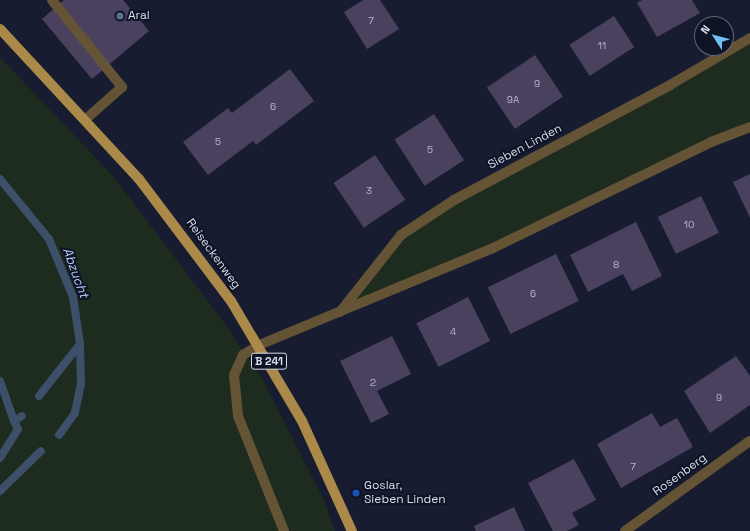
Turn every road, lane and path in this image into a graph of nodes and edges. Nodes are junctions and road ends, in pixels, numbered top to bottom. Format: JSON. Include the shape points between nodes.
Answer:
{"nodes":[{"id":1,"x":52,"y":0,"type":"edge"},
{"id":2,"x":0,"y":29,"type":"edge"},
{"id":3,"x":750,"y":38,"type":"edge"},
{"id":4,"x":86,"y":119,"type":"junction"},
{"id":5,"x":750,"y":127,"type":"edge"},
{"id":6,"x":340,"y":313,"type":"junction"},
{"id":7,"x":259,"y":345,"type":"junction"},
{"id":8,"x":750,"y":441,"type":"edge"},
{"id":9,"x":284,"y":531,"type":"edge"},
{"id":10,"x":352,"y":531,"type":"edge"},
{"id":11,"x":625,"y":531,"type":"edge"}],
"edges":[{"from":1,"to":4,"type":"street","via":[[122,87]]},
{"from":2,"to":4,"type":"main road","name":"Reiseckenweg","number":"B 241"},
{"from":3,"to":6,"type":"street","name":"Sieben Linden","via":[[670,85],[454,200],[401,235]]},
{"from":4,"to":7,"type":"main road","name":"Reiseckenweg","number":"B 241","via":[[161,205]]},
{"from":5,"to":6,"type":"street","via":[[711,142],[491,249]]},
{"from":6,"to":7,"type":"street"},
{"from":7,"to":9,"type":"street","via":[[243,355],[234,374],[238,416]]},
{"from":7,"to":10,"type":"main road","name":"Reiseckenweg","number":"B 241","via":[[319,456]]},
{"from":8,"to":11,"type":"street","name":"Rosenberg"}]}
